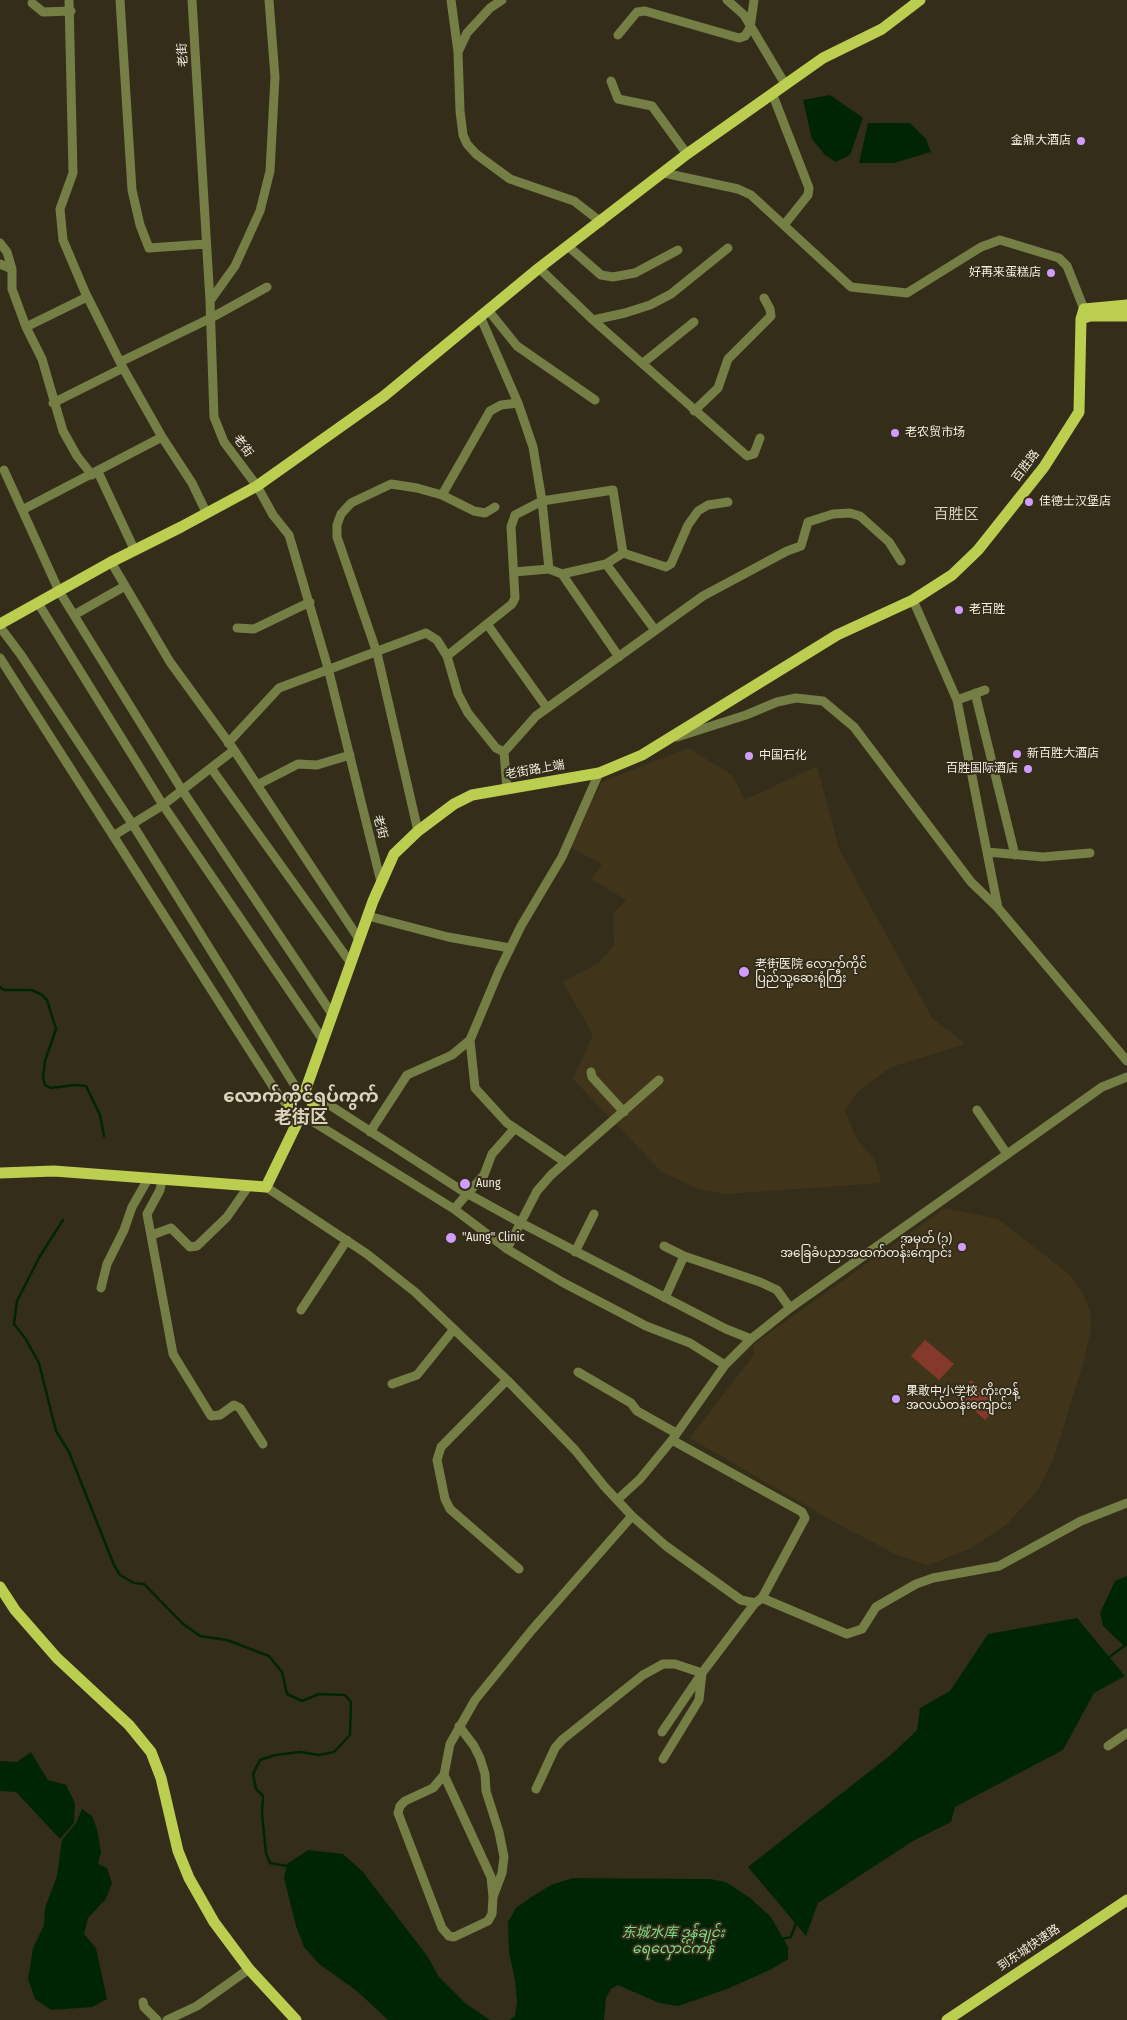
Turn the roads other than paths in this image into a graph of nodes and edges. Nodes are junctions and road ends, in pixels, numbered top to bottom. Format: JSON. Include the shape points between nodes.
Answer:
{"nodes":[{"id":1,"x":69,"y":0,"type":"edge"},
{"id":2,"x":120,"y":0,"type":"edge"},
{"id":3,"x":192,"y":0,"type":"edge"},
{"id":4,"x":268,"y":0,"type":"edge"},
{"id":5,"x":452,"y":0,"type":"edge"},
{"id":6,"x":502,"y":0,"type":"edge"},
{"id":7,"x":727,"y":0,"type":"edge"},
{"id":8,"x":754,"y":0,"type":"edge"},
{"id":9,"x":920,"y":0,"type":"edge"},
{"id":10,"x":32,"y":3,"type":"dead end"},
{"id":11,"x":71,"y":11,"type":"junction"},
{"id":12,"x":750,"y":28,"type":"junction"},
{"id":13,"x":618,"y":35,"type":"dead end"},
{"id":14,"x":458,"y":52,"type":"junction"},
{"id":15,"x":611,"y":81,"type":"dead end"},
{"id":16,"x":786,"y":84,"type":"junction"},
{"id":17,"x":772,"y":94,"type":"junction"},
{"id":18,"x":687,"y":154,"type":"junction"},
{"id":19,"x":664,"y":173,"type":"junction"},
{"id":20,"x":601,"y":222,"type":"junction"},
{"id":21,"x":784,"y":225,"type":"junction"},
{"id":22,"x":0,"y":242,"type":"edge"},
{"id":23,"x":206,"y":244,"type":"junction"},
{"id":24,"x":569,"y":248,"type":"junction"},
{"id":25,"x":728,"y":248,"type":"dead end"},
{"id":26,"x":678,"y":250,"type":"dead end"},
{"id":27,"x":0,"y":264,"type":"edge"},
{"id":28,"x":539,"y":268,"type":"junction"},
{"id":29,"x":12,"y":269,"type":"junction"},
{"id":30,"x":267,"y":288,"type":"dead end"},
{"id":31,"x":88,"y":297,"type":"junction"},
{"id":32,"x":764,"y":298,"type":"dead end"},
{"id":33,"x":210,"y":301,"type":"junction"},
{"id":34,"x":1127,"y":305,"type":"edge"},
{"id":35,"x":484,"y":313,"type":"junction"},
{"id":36,"x":1085,"y":315,"type":"junction"},
{"id":37,"x":1127,"y":316,"type":"edge"},
{"id":38,"x":211,"y":318,"type":"junction"},
{"id":39,"x":593,"y":320,"type":"junction"},
{"id":40,"x":694,"y":322,"type":"dead end"},
{"id":41,"x":26,"y":327,"type":"junction"},
{"id":42,"x":642,"y":363,"type":"junction"},
{"id":43,"x":121,"y":365,"type":"junction"},
{"id":44,"x":595,"y":400,"type":"dead end"},
{"id":45,"x":518,"y":402,"type":"junction"},
{"id":46,"x":53,"y":403,"type":"junction"},
{"id":47,"x":694,"y":411,"type":"junction"},
{"id":48,"x":162,"y":437,"type":"junction"},
{"id":49,"x":760,"y":438,"type":"dead end"},
{"id":50,"x":4,"y":470,"type":"dead end"},
{"id":51,"x":95,"y":474,"type":"junction"},
{"id":52,"x":257,"y":486,"type":"junction"},
{"id":53,"x":442,"y":495,"type":"junction"},
{"id":54,"x":542,"y":500,"type":"junction"},
{"id":55,"x":728,"y":502,"type":"dead end"},
{"id":56,"x":495,"y":507,"type":"dead end"},
{"id":57,"x":24,"y":509,"type":"junction"},
{"id":58,"x":206,"y":512,"type":"junction"},
{"id":59,"x":135,"y":551,"type":"junction"},
{"id":60,"x":623,"y":553,"type":"junction"},
{"id":61,"x":901,"y":561,"type":"dead end"},
{"id":62,"x":111,"y":562,"type":"junction"},
{"id":63,"x":606,"y":564,"type":"junction"},
{"id":64,"x":549,"y":569,"type":"junction"},
{"id":65,"x":514,"y":572,"type":"junction"},
{"id":66,"x":562,"y":574,"type":"junction"},
{"id":67,"x":125,"y":586,"type":"junction"},
{"id":68,"x":59,"y":591,"type":"junction"},
{"id":69,"x":913,"y":600,"type":"junction"},
{"id":70,"x":310,"y":602,"type":"junction"},
{"id":71,"x":38,"y":603,"type":"junction"},
{"id":72,"x":74,"y":615,"type":"junction"},
{"id":73,"x":487,"y":624,"type":"junction"},
{"id":74,"x":0,"y":626,"type":"edge"},
{"id":75,"x":237,"y":628,"type":"dead end"},
{"id":76,"x":655,"y":630,"type":"junction"},
{"id":77,"x":377,"y":653,"type":"junction"},
{"id":78,"x":448,"y":656,"type":"junction"},
{"id":79,"x":620,"y":657,"type":"junction"},
{"id":80,"x":0,"y":658,"type":"edge"},
{"id":81,"x":328,"y":668,"type":"junction"},
{"id":82,"x":986,"y":690,"type":"dead end"},
{"id":83,"x":975,"y":693,"type":"junction"},
{"id":84,"x":957,"y":700,"type":"junction"},
{"id":85,"x":547,"y":708,"type":"junction"},
{"id":86,"x":667,"y":740,"type":"junction"},
{"id":87,"x":228,"y":742,"type":"junction"},
{"id":88,"x":234,"y":750,"type":"junction"},
{"id":89,"x":504,"y":752,"type":"junction"},
{"id":90,"x":350,"y":755,"type":"junction"},
{"id":91,"x":212,"y":768,"type":"junction"},
{"id":92,"x":599,"y":774,"type":"junction"},
{"id":93,"x":257,"y":785,"type":"junction"},
{"id":94,"x":507,"y":789,"type":"junction"},
{"id":95,"x":182,"y":790,"type":"junction"},
{"id":96,"x":163,"y":804,"type":"junction"},
{"id":97,"x":133,"y":825,"type":"junction"},
{"id":98,"x":418,"y":831,"type":"junction"},
{"id":99,"x":113,"y":836,"type":"junction"},
{"id":100,"x":987,"y":852,"type":"junction"},
{"id":101,"x":1090,"y":853,"type":"dead end"},
{"id":102,"x":1015,"y":854,"type":"junction"},
{"id":103,"x":381,"y":882,"type":"junction"},
{"id":104,"x":998,"y":908,"type":"junction"},
{"id":105,"x":368,"y":916,"type":"junction"},
{"id":106,"x":359,"y":939,"type":"junction"},
{"id":107,"x":510,"y":948,"type":"junction"},
{"id":108,"x":350,"y":962,"type":"junction"},
{"id":109,"x":332,"y":1014,"type":"junction"},
{"id":110,"x":323,"y":1040,"type":"junction"},
{"id":111,"x":470,"y":1040,"type":"junction"},
{"id":112,"x":1127,"y":1061,"type":"edge"},
{"id":113,"x":591,"y":1072,"type":"dead end"},
{"id":114,"x":1127,"y":1077,"type":"edge"},
{"id":115,"x":659,"y":1080,"type":"dead end"},
{"id":116,"x":305,"y":1097,"type":"junction"},
{"id":117,"x":288,"y":1106,"type":"junction"},
{"id":118,"x":977,"y":1110,"type":"dead end"},
{"id":119,"x":624,"y":1112,"type":"junction"},
{"id":120,"x":303,"y":1118,"type":"junction"},
{"id":121,"x":515,"y":1128,"type":"junction"},
{"id":122,"x":370,"y":1132,"type":"junction"},
{"id":123,"x":1006,"y":1154,"type":"junction"},
{"id":124,"x":565,"y":1162,"type":"junction"},
{"id":125,"x":0,"y":1173,"type":"edge"},
{"id":126,"x":148,"y":1179,"type":"junction"},
{"id":127,"x":162,"y":1180,"type":"junction"},
{"id":128,"x":248,"y":1187,"type":"junction"},
{"id":129,"x":266,"y":1187,"type":"junction"},
{"id":130,"x":469,"y":1194,"type":"junction"},
{"id":131,"x":454,"y":1209,"type":"junction"},
{"id":132,"x":594,"y":1214,"type":"dead end"},
{"id":133,"x":521,"y":1223,"type":"junction"},
{"id":134,"x":152,"y":1235,"type":"junction"},
{"id":135,"x":346,"y":1240,"type":"junction"},
{"id":136,"x":664,"y":1246,"type":"dead end"},
{"id":137,"x":507,"y":1249,"type":"junction"},
{"id":138,"x":575,"y":1252,"type":"junction"},
{"id":139,"x":684,"y":1256,"type":"junction"},
{"id":140,"x":101,"y":1288,"type":"dead end"},
{"id":141,"x":665,"y":1298,"type":"junction"},
{"id":142,"x":790,"y":1308,"type":"junction"},
{"id":143,"x":301,"y":1310,"type":"dead end"},
{"id":144,"x":454,"y":1329,"type":"junction"},
{"id":145,"x":751,"y":1339,"type":"junction"},
{"id":146,"x":725,"y":1364,"type":"junction"},
{"id":147,"x":578,"y":1372,"type":"dead end"},
{"id":148,"x":507,"y":1380,"type":"junction"},
{"id":149,"x":392,"y":1384,"type":"dead end"},
{"id":150,"x":674,"y":1436,"type":"junction"},
{"id":151,"x":263,"y":1444,"type":"dead end"},
{"id":152,"x":616,"y":1500,"type":"junction"},
{"id":153,"x":1127,"y":1503,"type":"edge"},
{"id":154,"x":632,"y":1516,"type":"junction"},
{"id":155,"x":519,"y":1568,"type":"dead end"},
{"id":156,"x":0,"y":1587,"type":"edge"},
{"id":157,"x":758,"y":1600,"type":"junction"},
{"id":158,"x":702,"y":1674,"type":"junction"},
{"id":159,"x":459,"y":1726,"type":"junction"},
{"id":160,"x":662,"y":1732,"type":"dead end"},
{"id":161,"x":1127,"y":1733,"type":"edge"},
{"id":162,"x":1108,"y":1746,"type":"dead end"},
{"id":163,"x":663,"y":1759,"type":"dead end"},
{"id":164,"x":444,"y":1775,"type":"junction"},
{"id":165,"x":536,"y":1789,"type":"dead end"},
{"id":166,"x":493,"y":1898,"type":"junction"},
{"id":167,"x":1127,"y":1900,"type":"edge"},
{"id":168,"x":249,"y":1970,"type":"junction"},
{"id":169,"x":143,"y":2002,"type":"dead end"},
{"id":170,"x":157,"y":2020,"type":"edge"},
{"id":171,"x":167,"y":2020,"type":"edge"},
{"id":172,"x":296,"y":2020,"type":"edge"},
{"id":173,"x":947,"y":2020,"type":"edge"}],
"edges":[{"from":1,"to":11,"type":"street"},
{"from":2,"to":23,"type":"street","via":[[132,190],[140,225],[149,248]]},
{"from":3,"to":23,"type":"street","name":"老街"},
{"from":4,"to":33,"type":"street","via":[[275,77],[270,171],[260,211],[235,266]]},
{"from":5,"to":14,"type":"street"},
{"from":6,"to":14,"type":"street","via":[[467,33]]},
{"from":7,"to":12,"type":"street","via":[[737,7]]},
{"from":8,"to":12,"type":"street"},
{"from":9,"to":16,"type":"main road","via":[[882,29],[823,58]]},
{"from":10,"to":11,"type":"street","via":[[43,12]]},
{"from":11,"to":31,"type":"street","via":[[73,173],[60,209],[63,240]]},
{"from":12,"to":13,"type":"street","via":[[745,36],[739,38],[645,11],[637,12]]},
{"from":12,"to":16,"type":"street"},
{"from":14,"to":20,"type":"street","via":[[461,118],[467,144],[510,179],[574,201]]},
{"from":15,"to":18,"type":"street","via":[[618,99],[652,106]]},
{"from":16,"to":17,"type":"main road"},
{"from":17,"to":18,"type":"main road"},
{"from":17,"to":21,"type":"street","via":[[809,188],[808,195]]},
{"from":18,"to":19,"type":"main road"},
{"from":19,"to":20,"type":"main road"},
{"from":19,"to":21,"type":"street","via":[[751,194]]},
{"from":20,"to":24,"type":"main road"},
{"from":21,"to":36,"type":"street","via":[[851,287],[907,292],[981,247],[1000,240],[1059,258],[1067,266]]},
{"from":22,"to":29,"type":"street"},
{"from":23,"to":33,"type":"street","name":"老街"},
{"from":24,"to":26,"type":"street","via":[[602,274],[613,277],[635,274]]},
{"from":24,"to":28,"type":"main road"},
{"from":25,"to":39,"type":"street","via":[[671,294],[650,305]]},
{"from":27,"to":29,"type":"street"},
{"from":28,"to":35,"type":"main road"},
{"from":28,"to":39,"type":"street"},
{"from":29,"to":41,"type":"street","via":[[12,289]]},
{"from":30,"to":38,"type":"street"},
{"from":31,"to":41,"type":"street"},
{"from":31,"to":43,"type":"street"},
{"from":32,"to":47,"type":"street","via":[[771,316],[728,359],[718,388]]},
{"from":33,"to":38,"type":"street","name":"老街"},
{"from":34,"to":36,"type":"main road"},
{"from":35,"to":44,"type":"street","via":[[517,346]]},
{"from":35,"to":45,"type":"street"},
{"from":35,"to":52,"type":"main road","via":[[384,396]]},
{"from":36,"to":37,"type":"main road"},
{"from":36,"to":69,"type":"main road","name":"百胜路","via":[[1076,418],[1044,467],[978,550],[952,575]]},
{"from":38,"to":43,"type":"street"},
{"from":38,"to":52,"type":"street","name":"老街","via":[[214,417],[224,442]]},
{"from":39,"to":42,"type":"street"},
{"from":40,"to":42,"type":"street"},
{"from":41,"to":46,"type":"street","via":[[42,359]]},
{"from":42,"to":47,"type":"street"},
{"from":43,"to":46,"type":"street"},
{"from":43,"to":48,"type":"street"},
{"from":45,"to":53,"type":"street","via":[[500,405],[490,411]]},
{"from":45,"to":54,"type":"street","via":[[533,447]]},
{"from":46,"to":51,"type":"street","via":[[62,431],[77,456]]},
{"from":47,"to":49,"type":"street","via":[[747,456],[754,454]]},
{"from":48,"to":51,"type":"street"},
{"from":48,"to":58,"type":"street","via":[[192,483]]},
{"from":50,"to":57,"type":"street"},
{"from":51,"to":57,"type":"street"},
{"from":51,"to":59,"type":"street"},
{"from":52,"to":58,"type":"main road"},
{"from":52,"to":70,"type":"street","name":"老街","via":[[289,535]]},
{"from":53,"to":56,"type":"street","via":[[474,511],[485,513]]},
{"from":53,"to":77,"type":"street","via":[[391,484],[352,503],[341,514],[337,537]]},
{"from":54,"to":60,"type":"street","via":[[613,490]]},
{"from":54,"to":64,"type":"street"},
{"from":54,"to":65,"type":"street","via":[[514,515],[512,520]]},
{"from":55,"to":60,"type":"street","via":[[708,505],[698,511],[688,525],[671,564],[666,567]]},
{"from":57,"to":68,"type":"street"},
{"from":58,"to":59,"type":"main road"},
{"from":59,"to":62,"type":"main road"},
{"from":60,"to":63,"type":"street"},
{"from":61,"to":76,"type":"street","via":[[889,542],[860,516],[850,513],[826,516],[808,522],[801,546],[703,596]]},
{"from":62,"to":67,"type":"street"},
{"from":62,"to":68,"type":"main road"},
{"from":63,"to":66,"type":"street"},
{"from":63,"to":76,"type":"street"},
{"from":64,"to":65,"type":"street"},
{"from":64,"to":66,"type":"street"},
{"from":65,"to":73,"type":"street","via":[[515,598],[512,604]]},
{"from":66,"to":79,"type":"street"},
{"from":67,"to":72,"type":"street"},
{"from":67,"to":87,"type":"street","via":[[170,662]]},
{"from":68,"to":71,"type":"main road"},
{"from":68,"to":72,"type":"street"},
{"from":69,"to":84,"type":"street"},
{"from":69,"to":86,"type":"main road","name":"老街路上端","via":[[837,635]]},
{"from":70,"to":75,"type":"street","via":[[254,629]]},
{"from":70,"to":81,"type":"street","name":"老街"},
{"from":71,"to":74,"type":"main road"},
{"from":71,"to":96,"type":"street"},
{"from":72,"to":95,"type":"street"},
{"from":73,"to":78,"type":"street"},
{"from":73,"to":85,"type":"street"},
{"from":74,"to":97,"type":"street"},
{"from":76,"to":79,"type":"street"},
{"from":77,"to":78,"type":"street","via":[[426,633],[437,640]]},
{"from":77,"to":81,"type":"street"},
{"from":77,"to":98,"type":"street"},
{"from":78,"to":89,"type":"street","via":[[458,694],[468,713],[496,748]]},
{"from":79,"to":85,"type":"street"},
{"from":80,"to":99,"type":"street"},
{"from":81,"to":87,"type":"street","via":[[279,688]]},
{"from":81,"to":90,"type":"street","name":"老街"},
{"from":82,"to":83,"type":"street"},
{"from":83,"to":84,"type":"street"},
{"from":83,"to":102,"type":"street"},
{"from":84,"to":100,"type":"street"},
{"from":85,"to":89,"type":"street","via":[[520,732]]},
{"from":86,"to":92,"type":"main road","name":"老街路上端"},
{"from":86,"to":104,"type":"street","via":[[777,702],[796,698],[823,701],[854,727],[971,882]]},
{"from":87,"to":88,"type":"street"},
{"from":88,"to":91,"type":"street"},
{"from":88,"to":93,"type":"street"},
{"from":89,"to":94,"type":"street"},
{"from":90,"to":93,"type":"street","via":[[317,765],[298,764]]},
{"from":90,"to":103,"type":"street","name":"老街"},
{"from":91,"to":95,"type":"street"},
{"from":91,"to":108,"type":"street"},
{"from":92,"to":94,"type":"main road","name":"老街路上端"},
{"from":92,"to":107,"type":"street","via":[[562,857]]},
{"from":93,"to":106,"type":"street"},
{"from":94,"to":98,"type":"main road","name":"老街路上端","via":[[472,794]]},
{"from":95,"to":96,"type":"street"},
{"from":95,"to":109,"type":"street"},
{"from":96,"to":97,"type":"street"},
{"from":96,"to":110,"type":"street"},
{"from":97,"to":99,"type":"street"},
{"from":97,"to":116,"type":"street"},
{"from":98,"to":103,"type":"main road","name":"老街路上端","via":[[394,854]]},
{"from":99,"to":117,"type":"street","via":[[278,1096]]},
{"from":100,"to":102,"type":"street"},
{"from":100,"to":104,"type":"street"},
{"from":101,"to":102,"type":"street","via":[[1043,857]]},
{"from":103,"to":105,"type":"main road","name":"老街路上端"},
{"from":104,"to":112,"type":"street"},
{"from":105,"to":106,"type":"main road","name":"老街路上端"},
{"from":105,"to":107,"type":"street"},
{"from":106,"to":108,"type":"main road","name":"老街路上端"},
{"from":107,"to":111,"type":"street"},
{"from":108,"to":109,"type":"main road","name":"老街路上端"},
{"from":109,"to":110,"type":"main road","name":"老街路上端"},
{"from":110,"to":116,"type":"main road","name":"老街路上端"},
{"from":111,"to":121,"type":"street","via":[[475,1088]]},
{"from":111,"to":122,"type":"street","via":[[452,1055],[407,1075]]},
{"from":113,"to":119,"type":"street"},
{"from":114,"to":123,"type":"street","via":[[1102,1087]]},
{"from":115,"to":119,"type":"street"},
{"from":116,"to":117,"type":"main road","via":[[292,1098]]},
{"from":116,"to":120,"type":"main road","via":[[313,1109]]},
{"from":116,"to":122,"type":"street","via":[[328,1104]]},
{"from":117,"to":120,"type":"main road","via":[[292,1115]]},
{"from":118,"to":123,"type":"street"},
{"from":119,"to":124,"type":"street"},
{"from":120,"to":129,"type":"main road"},
{"from":120,"to":131,"type":"street"},
{"from":121,"to":124,"type":"street"},
{"from":121,"to":130,"type":"street","via":[[492,1154],[484,1175]]},
{"from":122,"to":130,"type":"street"},
{"from":123,"to":142,"type":"street"},
{"from":124,"to":133,"type":"street","via":[[537,1191]]},
{"from":125,"to":126,"type":"main road","via":[[54,1171]]},
{"from":126,"to":127,"type":"main road"},
{"from":126,"to":140,"type":"street","via":[[107,1264]]},
{"from":127,"to":128,"type":"main road"},
{"from":127,"to":134,"type":"street","via":[[147,1214]]},
{"from":128,"to":129,"type":"main road"},
{"from":128,"to":134,"type":"street","via":[[227,1217],[197,1246],[190,1247],[171,1228]]},
{"from":129,"to":135,"type":"street"},
{"from":130,"to":131,"type":"street"},
{"from":130,"to":133,"type":"street"},
{"from":131,"to":137,"type":"street"},
{"from":132,"to":138,"type":"street"},
{"from":133,"to":137,"type":"street"},
{"from":133,"to":138,"type":"street"},
{"from":134,"to":151,"type":"street","via":[[166,1328],[178,1366],[211,1416],[220,1415],[234,1405],[240,1408]]},
{"from":135,"to":143,"type":"street"},
{"from":135,"to":144,"type":"street","via":[[415,1292]]},
{"from":136,"to":139,"type":"street"},
{"from":137,"to":146,"type":"street","via":[[562,1282],[646,1326],[690,1343]]},
{"from":138,"to":141,"type":"street"},
{"from":139,"to":141,"type":"street"},
{"from":139,"to":142,"type":"street","via":[[777,1290]]},
{"from":141,"to":145,"type":"street"},
{"from":142,"to":145,"type":"street"},
{"from":144,"to":148,"type":"street"},
{"from":144,"to":149,"type":"street","via":[[417,1375]]},
{"from":145,"to":146,"type":"street"},
{"from":146,"to":150,"type":"street"},
{"from":147,"to":150,"type":"street","via":[[631,1403],[637,1411]]},
{"from":148,"to":152,"type":"street","via":[[575,1450]]},
{"from":148,"to":155,"type":"street","via":[[441,1447],[437,1460],[444,1499],[450,1509]]},
{"from":150,"to":152,"type":"street","via":[[640,1480]]},
{"from":150,"to":157,"type":"street","via":[[802,1512],[805,1518]]},
{"from":152,"to":154,"type":"street"},
{"from":153,"to":157,"type":"street","via":[[1082,1521],[998,1566],[916,1584],[876,1608],[862,1628],[847,1634]]},
{"from":154,"to":157,"type":"street","via":[[666,1546],[741,1600]]},
{"from":154,"to":159,"type":"street","via":[[531,1631],[475,1700]]},
{"from":156,"to":168,"type":"main road","via":[[57,1658],[129,1725],[151,1752],[161,1778],[178,1851],[189,1878],[214,1922]]},
{"from":157,"to":158,"type":"street"},
{"from":158,"to":160,"type":"street"},
{"from":158,"to":163,"type":"street","via":[[699,1700]]},
{"from":158,"to":165,"type":"street","via":[[675,1664],[663,1664],[643,1676],[562,1740]]},
{"from":159,"to":164,"type":"street","via":[[450,1744]]},
{"from":159,"to":166,"type":"street","via":[[480,1758],[504,1857]]},
{"from":161,"to":162,"type":"street"},
{"from":164,"to":166,"type":"street","via":[[491,1878]]},
{"from":164,"to":166,"type":"street","via":[[433,1788],[405,1801],[398,1812],[442,1928],[454,1937],[488,1921]]},
{"from":167,"to":173,"type":"main road","name":"到东城快速路"},
{"from":168,"to":171,"type":"street","via":[[197,2006]]},
{"from":168,"to":172,"type":"main road"},
{"from":169,"to":170,"type":"street"}]}
